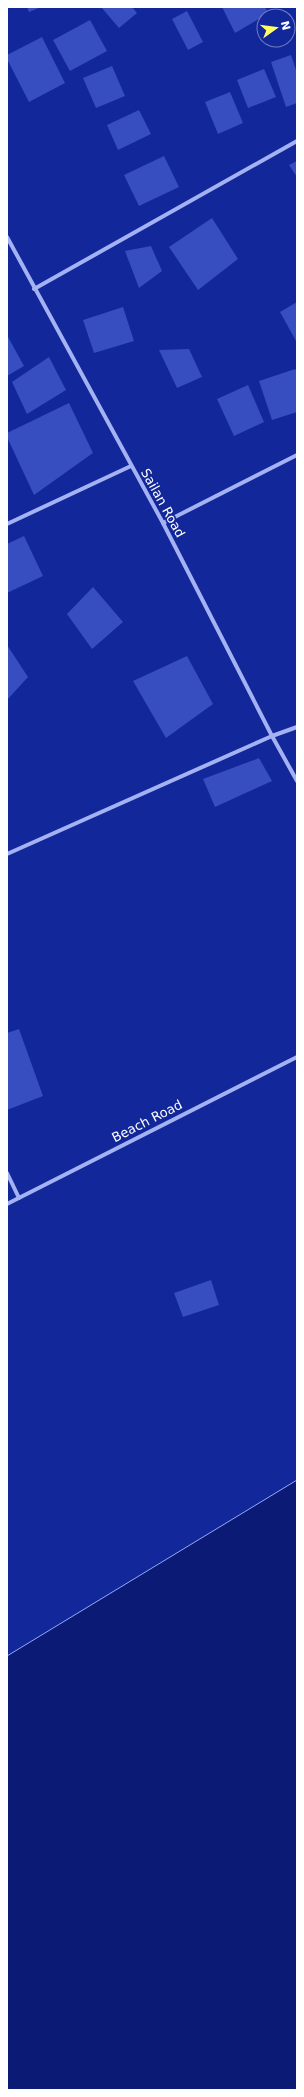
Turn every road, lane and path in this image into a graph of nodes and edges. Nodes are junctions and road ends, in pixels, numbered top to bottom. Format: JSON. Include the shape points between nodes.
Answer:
{"nodes":[{"id":1,"x":297,"y":141,"type":"edge"},
{"id":2,"x":7,"y":237,"type":"edge"},
{"id":3,"x":34,"y":289,"type":"junction"},
{"id":4,"x":297,"y":455,"type":"edge"},
{"id":5,"x":131,"y":466,"type":"junction"},
{"id":6,"x":163,"y":523,"type":"junction"},
{"id":7,"x":7,"y":524,"type":"edge"},
{"id":8,"x":297,"y":727,"type":"edge"},
{"id":9,"x":272,"y":736,"type":"junction"},
{"id":10,"x":297,"y":781,"type":"edge"},
{"id":11,"x":7,"y":854,"type":"edge"},
{"id":12,"x":297,"y":1057,"type":"edge"},
{"id":13,"x":7,"y":1173,"type":"edge"},
{"id":14,"x":19,"y":1198,"type":"junction"},
{"id":15,"x":7,"y":1204,"type":"edge"}],
"edges":[{"from":1,"to":3,"type":"street"},
{"from":2,"to":3,"type":"street","name":"Sailan Road"},
{"from":3,"to":5,"type":"street","name":"Sailan Road"},
{"from":4,"to":6,"type":"street"},
{"from":5,"to":6,"type":"street","name":"Sailan Road"},
{"from":5,"to":7,"type":"street"},
{"from":6,"to":9,"type":"street","name":"Sailan Road"},
{"from":8,"to":9,"type":"street"},
{"from":9,"to":10,"type":"street","name":"Sailan Road"},
{"from":9,"to":11,"type":"street"},
{"from":12,"to":14,"type":"street","name":"Beach Road"},
{"from":13,"to":14,"type":"street"},
{"from":14,"to":15,"type":"street","name":"Beach Road"}]}
